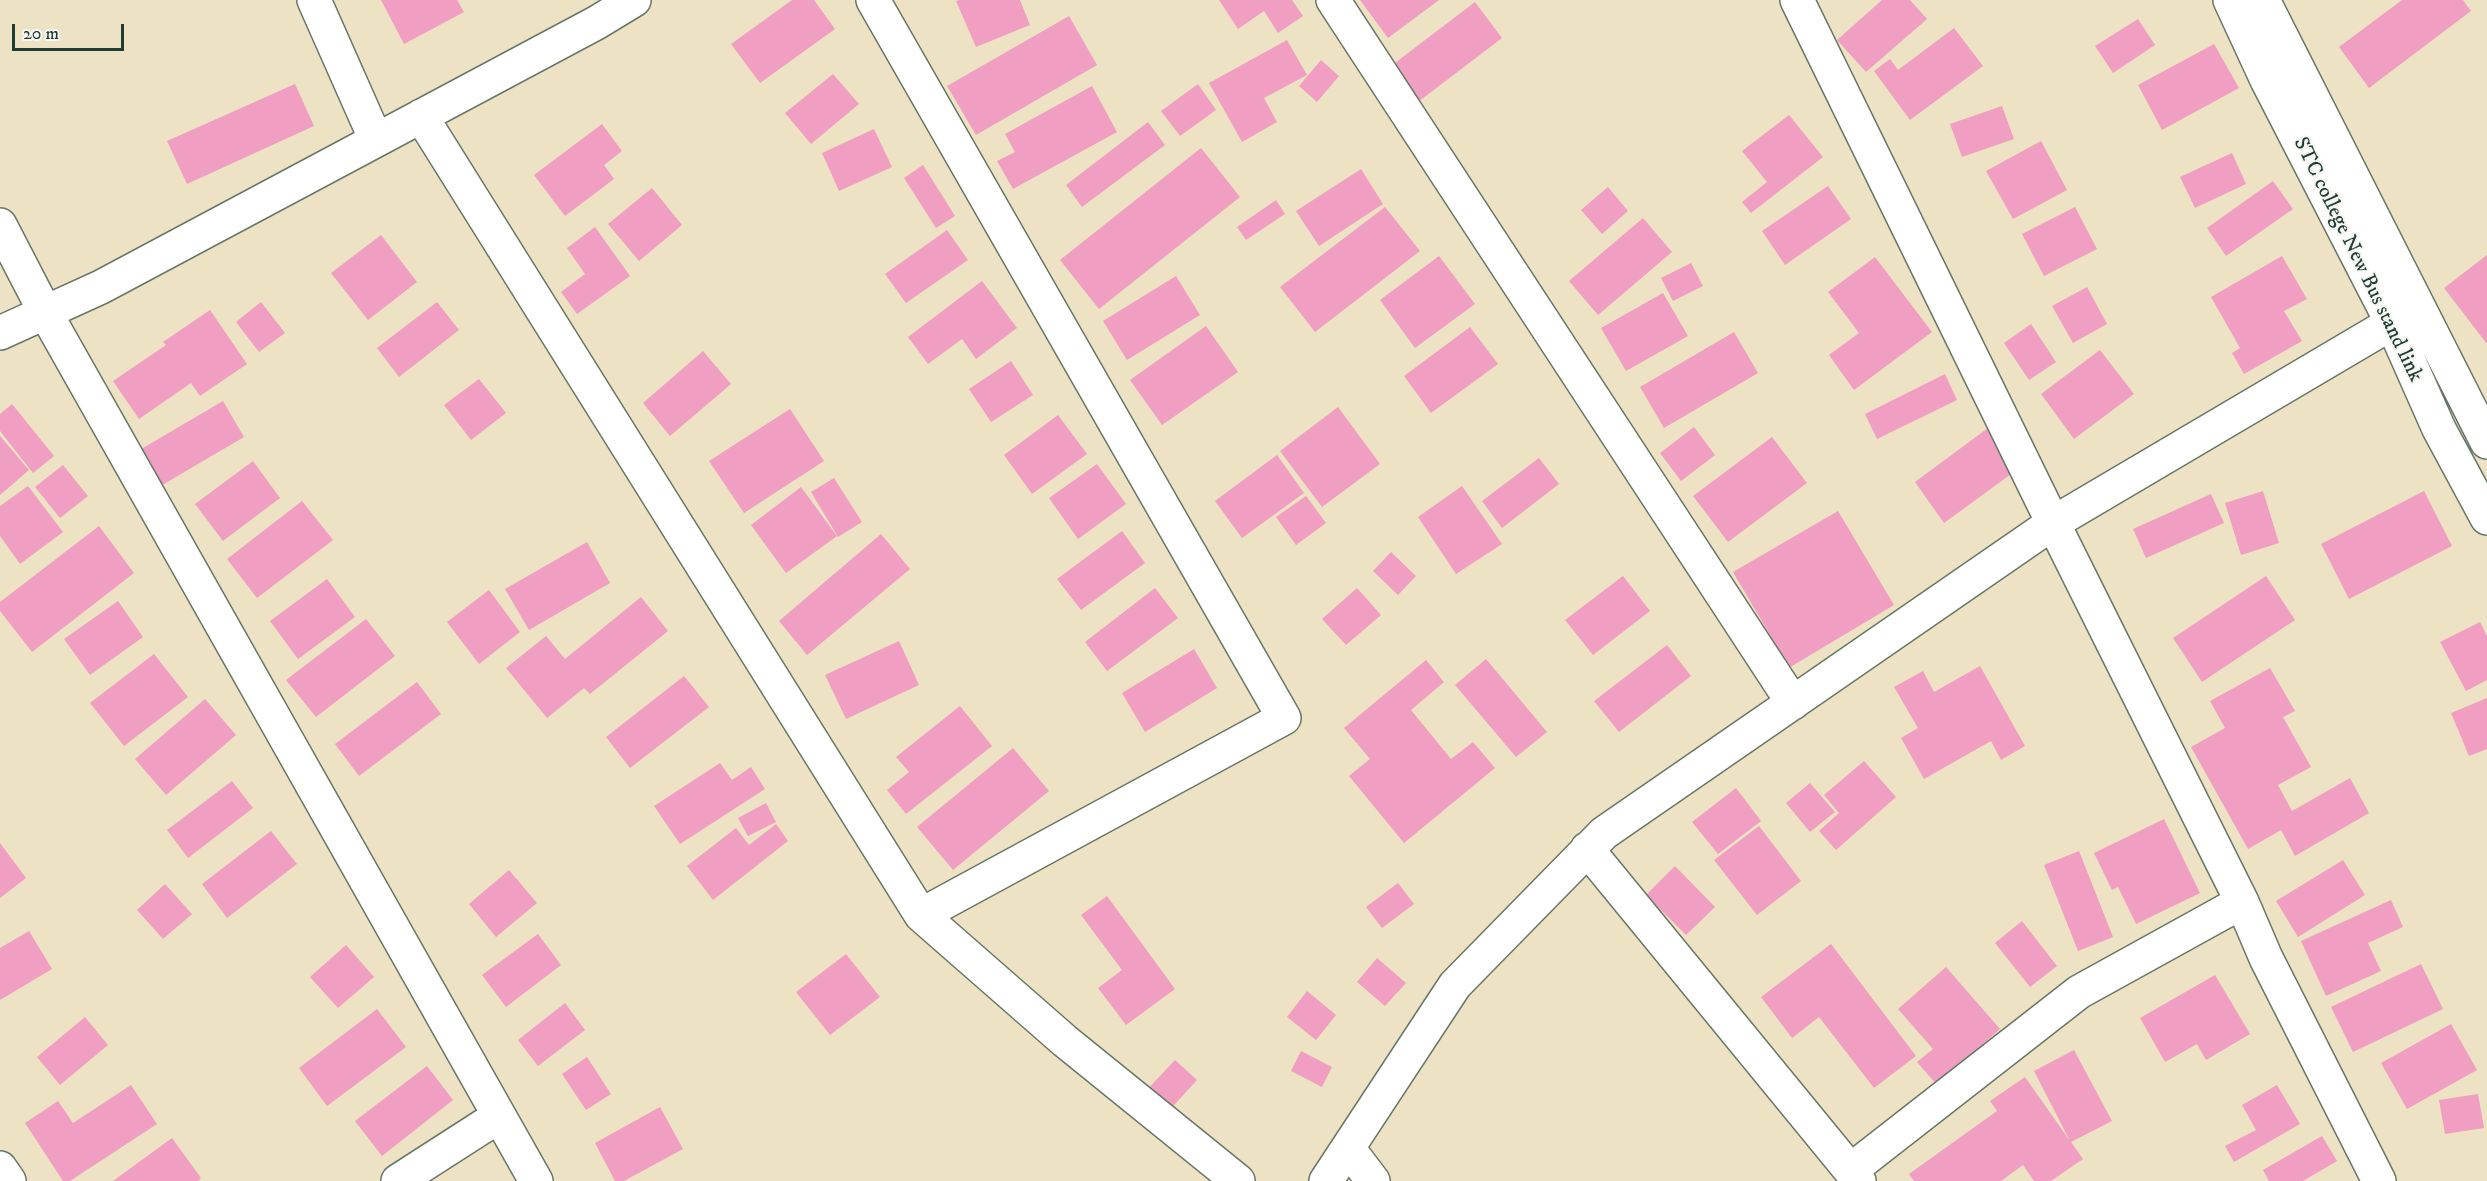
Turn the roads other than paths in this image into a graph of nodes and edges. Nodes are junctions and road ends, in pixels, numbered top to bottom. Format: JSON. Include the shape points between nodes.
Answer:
{"nodes":[{"id":1,"x":314,"y":0,"type":"edge"},
{"id":2,"x":634,"y":0,"type":"edge"},
{"id":3,"x":873,"y":0,"type":"edge"},
{"id":4,"x":1333,"y":0,"type":"edge"},
{"id":5,"x":1797,"y":0,"type":"edge"},
{"id":6,"x":2230,"y":0,"type":"edge"},
{"id":7,"x":2263,"y":0,"type":"edge"},
{"id":8,"x":421,"y":116,"type":"junction"},
{"id":9,"x":376,"y":140,"type":"junction"},
{"id":10,"x":0,"y":225,"type":"edge"},
{"id":11,"x":45,"y":312,"type":"junction"},
{"id":12,"x":2392,"y":323,"type":"junction"},
{"id":13,"x":0,"y":333,"type":"edge"},
{"id":14,"x":2478,"y":401,"type":"edge"},
{"id":15,"x":2439,"y":429,"type":"junction"},
{"id":16,"x":2487,"y":442,"type":"edge"},
{"id":17,"x":2487,"y":518,"type":"edge"},
{"id":18,"x":2053,"y":523,"type":"junction"},
{"id":19,"x":1793,"y":703,"type":"junction"},
{"id":20,"x":1587,"y":849,"type":"junction"},
{"id":21,"x":2242,"y":902,"type":"junction"},
{"id":22,"x":921,"y":915,"type":"junction"},
{"id":23,"x":499,"y":1116,"type":"junction"},
{"id":24,"x":1348,"y":1148,"type":"junction"},
{"id":25,"x":0,"y":1168,"type":"edge"},
{"id":26,"x":1855,"y":1176,"type":"edge"},
{"id":27,"x":9,"y":1181,"type":"edge"},
{"id":28,"x":398,"y":1181,"type":"edge"},
{"id":29,"x":536,"y":1181,"type":"edge"},
{"id":30,"x":1238,"y":1181,"type":"edge"},
{"id":31,"x":1326,"y":1181,"type":"edge"},
{"id":32,"x":1373,"y":1181,"type":"edge"},
{"id":33,"x":2379,"y":1181,"type":"edge"}],
"edges":[{"from":1,"to":9,"type":"street"},
{"from":2,"to":8,"type":"street"},
{"from":3,"to":22,"type":"street","via":[[1284,718]]},
{"from":4,"to":19,"type":"street"},
{"from":5,"to":18,"type":"street"},
{"from":6,"to":12,"type":"street","name":"STC college New Bus stand link"},
{"from":7,"to":14,"type":"street"},
{"from":8,"to":9,"type":"street"},
{"from":8,"to":22,"type":"street"},
{"from":9,"to":11,"type":"street","via":[[101,287]]},
{"from":10,"to":11,"type":"street"},
{"from":11,"to":13,"type":"street"},
{"from":11,"to":23,"type":"street"},
{"from":12,"to":15,"type":"street","name":"STC college New Bus stand link"},
{"from":12,"to":18,"type":"street"},
{"from":14,"to":15,"type":"street"},
{"from":14,"to":16,"type":"street"},
{"from":15,"to":17,"type":"street","name":"STC college New Bus stand link"},
{"from":18,"to":19,"type":"street"},
{"from":18,"to":21,"type":"street"},
{"from":19,"to":20,"type":"street","via":[[1604,833]]},
{"from":20,"to":24,"type":"street","via":[[1455,985]]},
{"from":20,"to":26,"type":"street"},
{"from":21,"to":26,"type":"street","via":[[2079,992]]},
{"from":21,"to":33,"type":"street","via":[[2266,958]]},
{"from":22,"to":30,"type":"street","via":[[1065,1041]]},
{"from":23,"to":28,"type":"street"},
{"from":23,"to":29,"type":"street"},
{"from":24,"to":31,"type":"street"},
{"from":24,"to":32,"type":"street"},
{"from":25,"to":27,"type":"street"}]}
